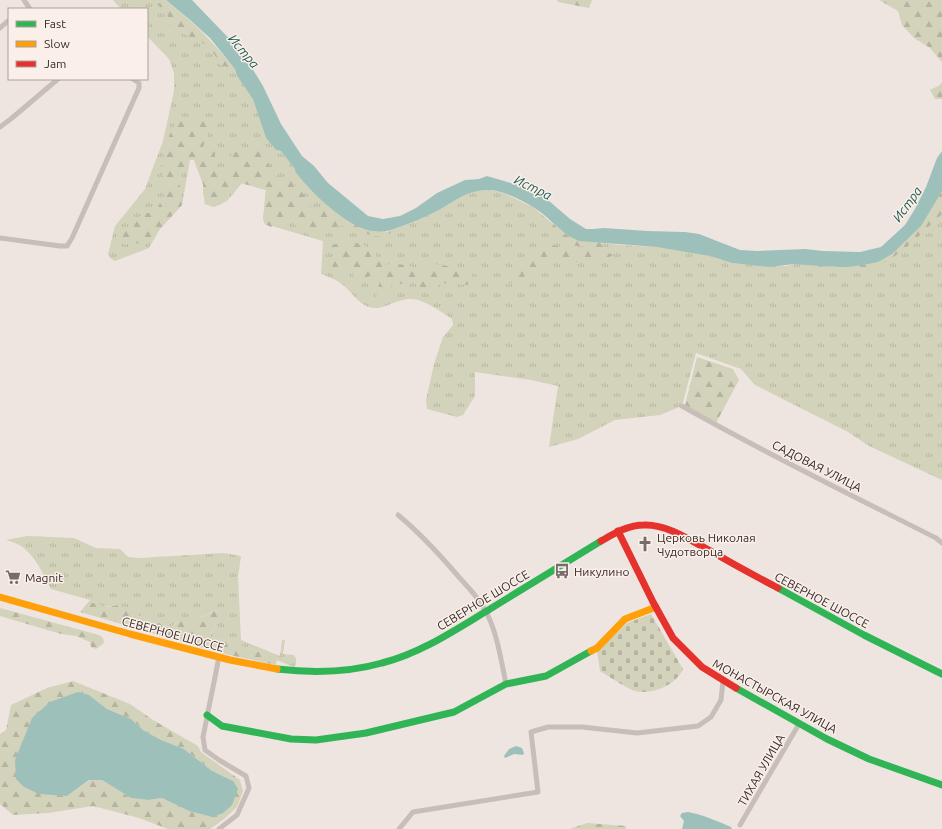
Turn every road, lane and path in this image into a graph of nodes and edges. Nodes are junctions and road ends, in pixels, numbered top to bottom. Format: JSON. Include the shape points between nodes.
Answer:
{"nodes":[{"id":1,"x":24,"y":0,"type":"edge"},
{"id":2,"x":30,"y":8,"type":"edge"},
{"id":3,"x":8,"y":21,"type":"edge"},
{"id":4,"x":0,"y":28,"type":"edge"},
{"id":5,"x":57,"y":80,"type":"edge"},
{"id":6,"x":134,"y":80,"type":"edge"},
{"id":7,"x":0,"y":127,"type":"edge"},
{"id":8,"x":0,"y":238,"type":"edge"},
{"id":9,"x":682,"y":406,"type":"dead end"},
{"id":10,"x":398,"y":515,"type":"dead end"},
{"id":11,"x":618,"y":531,"type":"junction"},
{"id":12,"x":942,"y":543,"type":"edge"},
{"id":13,"x":0,"y":597,"type":"edge"},
{"id":14,"x":656,"y":607,"type":"junction"},
{"id":15,"x":486,"y":610,"type":"junction"},
{"id":16,"x":219,"y":658,"type":"junction"},
{"id":17,"x":942,"y":674,"type":"edge"},
{"id":18,"x":722,"y":681,"type":"junction"},
{"id":19,"x":506,"y":684,"type":"junction"},
{"id":20,"x":208,"y":715,"type":"junction"},
{"id":21,"x":799,"y":724,"type":"junction"},
{"id":22,"x":942,"y":785,"type":"edge"},
{"id":23,"x":740,"y":826,"type":"dead end"},
{"id":24,"x":219,"y":829,"type":"edge"},
{"id":25,"x":399,"y":829,"type":"edge"}],
"edges":[{"from":1,"to":2,"type":"street"},
{"from":3,"to":4,"type":"street"},
{"from":5,"to":7,"type":"street"},
{"from":6,"to":8,"type":"street","via":[[139,83],[139,88],[67,246]]},
{"from":9,"to":12,"type":"street","name":"САДОВАЯ УЛИЦА"},
{"from":10,"to":15,"type":"street","via":[[441,556]]},
{"from":11,"to":14,"type":"main road","name":"МОНАСТЫРСКАЯ УЛИЦА"},
{"from":11,"to":15,"type":"main road","name":"СЕВЕРНОЕ ШОССЕ"},
{"from":11,"to":17,"type":"main road","name":"СЕВЕРНОЕ ШОССЕ","via":[[632,525],[651,524],[674,533]]},
{"from":13,"to":16,"type":"main road","name":"СЕВЕРНОЕ ШОССЕ"},
{"from":14,"to":18,"type":"main road","name":"МОНАСТЫРСКАЯ УЛИЦА","via":[[673,638],[702,668]]},
{"from":14,"to":19,"type":"main road","via":[[626,619],[597,648],[546,676]]},
{"from":15,"to":16,"type":"main road","name":"СЕВЕРНОЕ ШОССЕ","via":[[416,652],[371,667],[300,672],[270,669]]},
{"from":15,"to":19,"type":"street","via":[[498,643]]},
{"from":16,"to":20,"type":"street"},
{"from":18,"to":21,"type":"main road","name":"МОНАСТЫРСКАЯ УЛИЦА"},
{"from":18,"to":25,"type":"street","via":[[721,700],[711,717],[698,726],[637,733],[582,727],[548,727],[531,732],[538,792],[413,812]]},
{"from":19,"to":20,"type":"main road","via":[[454,712],[366,733],[316,740],[291,739],[235,730],[222,726]]},
{"from":20,"to":24,"type":"street","via":[[203,737],[205,750],[246,776],[249,788],[237,815]]},
{"from":21,"to":22,"type":"main road","name":"МОНАСТЫРСКАЯ УЛИЦА","via":[[869,759]]},
{"from":21,"to":23,"type":"street","name":"ТИХАЯ УЛИЦА"}]}
